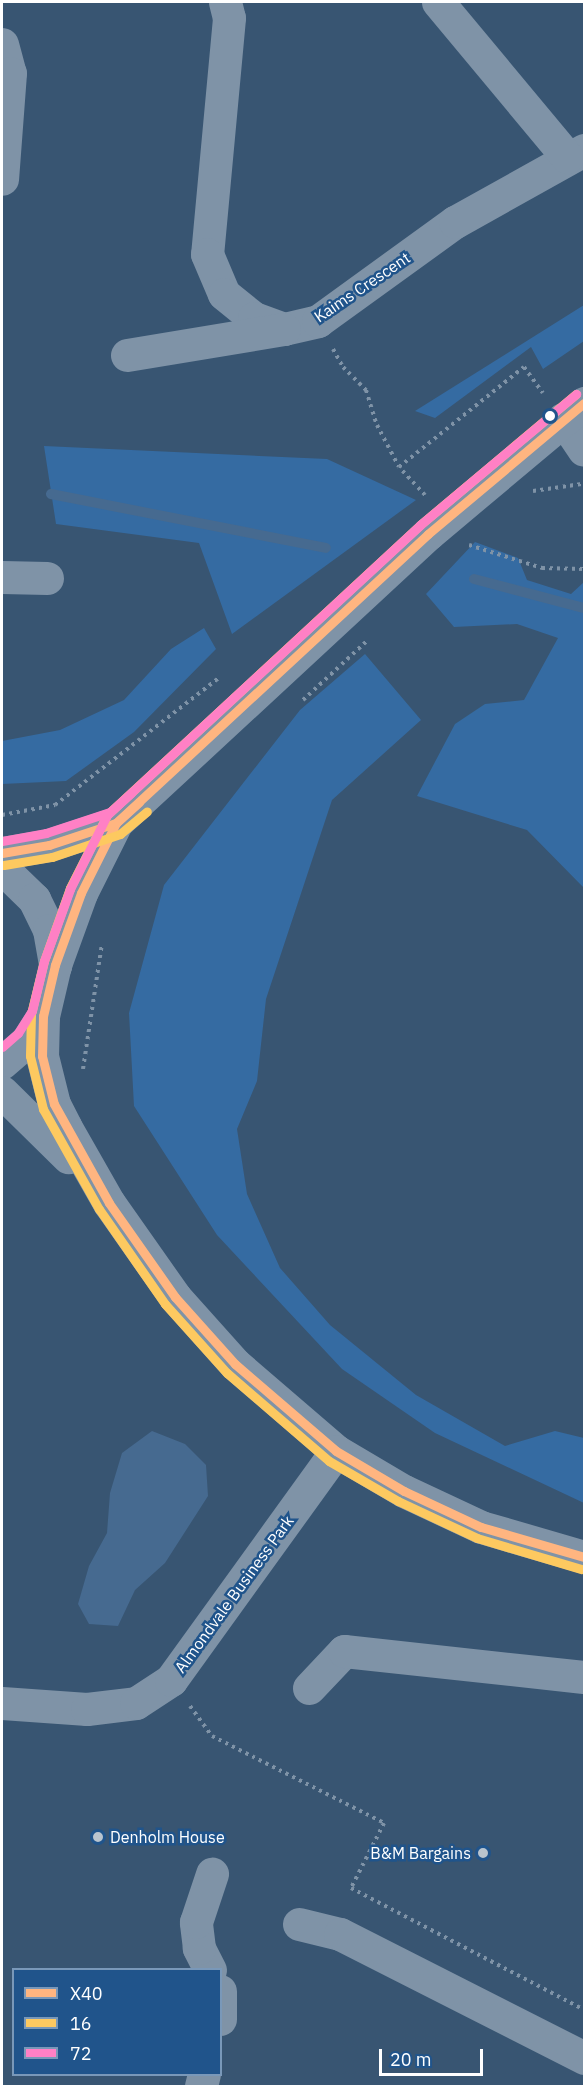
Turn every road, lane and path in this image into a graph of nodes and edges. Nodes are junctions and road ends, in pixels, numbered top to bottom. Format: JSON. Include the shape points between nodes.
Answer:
{"nodes":[{"id":1,"x":225,"y":2,"type":"edge"},
{"id":2,"x":438,"y":2,"type":"edge"},
{"id":3,"x":2,"y":44,"type":"edge"},
{"id":4,"x":576,"y":154,"type":"edge"},
{"id":5,"x":2,"y":179,"type":"edge"},
{"id":6,"x":318,"y":321,"type":"junction"},
{"id":7,"x":284,"y":329,"type":"junction"},
{"id":8,"x":127,"y":355,"type":"dead end"},
{"id":9,"x":574,"y":411,"type":"edge"},
{"id":10,"x":585,"y":450,"type":"edge"},
{"id":11,"x":399,"y":467,"type":"junction"},
{"id":12,"x":425,"y":495,"type":"dead end"},
{"id":13,"x":466,"y":544,"type":"dead end"},
{"id":14,"x":585,"y":569,"type":"edge"},
{"id":15,"x":2,"y":577,"type":"edge"},
{"id":16,"x":47,"y":578,"type":"dead end"},
{"id":17,"x":373,"y":634,"type":"dead end"},
{"id":18,"x":222,"y":674,"type":"dead end"},
{"id":19,"x":301,"y":702,"type":"dead end"},
{"id":20,"x":2,"y":815,"type":"edge"},
{"id":21,"x":116,"y":823,"type":"junction"},
{"id":22,"x":2,"y":853,"type":"edge"},
{"id":23,"x":2,"y":868,"type":"edge"},
{"id":24,"x":102,"y":937,"type":"dead end"},
{"id":25,"x":55,"y":965,"type":"junction"},
{"id":26,"x":44,"y":1016,"type":"junction"},
{"id":27,"x":2,"y":1063,"type":"edge"},
{"id":28,"x":2,"y":1092,"type":"edge"},
{"id":29,"x":54,"y":1104,"type":"junction"},
{"id":30,"x":109,"y":1203,"type":"junction"},
{"id":31,"x":336,"y":1451,"type":"junction"},
{"id":32,"x":585,"y":1557,"type":"edge"},
{"id":33,"x":585,"y":1677,"type":"edge"},
{"id":34,"x":309,"y":1688,"type":"dead end"},
{"id":35,"x":2,"y":1702,"type":"edge"},
{"id":36,"x":212,"y":1736,"type":"dead end"},
{"id":37,"x":212,"y":1874,"type":"dead end"},
{"id":38,"x":299,"y":1924,"type":"dead end"},
{"id":39,"x":209,"y":1968,"type":"edge"},
{"id":40,"x":585,"y":2010,"type":"edge"},
{"id":41,"x":585,"y":2058,"type":"edge"}],
"edges":[{"from":1,"to":7,"type":"street","via":[[229,18],[207,254],[224,294],[254,318]]},
{"from":2,"to":4,"type":"street","name":"Kaims Crescent"},
{"from":3,"to":5,"type":"street","via":[[10,73]]},
{"from":4,"to":6,"type":"street","name":"Kaims Crescent","via":[[454,222]]},
{"from":6,"to":7,"type":"street","name":"Kaims Crescent"},
{"from":6,"to":11,"type":"path","via":[[344,367],[366,390]]},
{"from":7,"to":8,"type":"street","name":"Kaims Crescent"},
{"from":9,"to":10,"type":"street"},
{"from":9,"to":11,"type":"path","via":[[524,367]]},
{"from":9,"to":21,"type":"street","via":[[428,534]]},
{"from":11,"to":12,"type":"path"},
{"from":13,"to":14,"type":"path","via":[[542,568]]},
{"from":15,"to":16,"type":"street"},
{"from":17,"to":19,"type":"path"},
{"from":18,"to":20,"type":"path","via":[[55,805]]},
{"from":21,"to":22,"type":"street","via":[[49,845]]},
{"from":21,"to":25,"type":"street","via":[[81,893]]},
{"from":23,"to":25,"type":"street","via":[[34,899],[49,930]]},
{"from":24,"to":29,"type":"path","via":[[85,1036],[81,1099]]},
{"from":25,"to":26,"type":"street"},
{"from":26,"to":27,"type":"street","via":[[27,1041]]},
{"from":26,"to":29,"type":"street","via":[[42,1056]]},
{"from":28,"to":30,"type":"street","via":[[38,1124]]},
{"from":29,"to":30,"type":"street"},
{"from":30,"to":31,"type":"street","via":[[175,1297],[235,1364]]},
{"from":31,"to":32,"type":"street","via":[[404,1491],[481,1527]]},
{"from":31,"to":35,"type":"street","name":"Almondvale Business Park","via":[[171,1680],[136,1704],[87,1709]]},
{"from":33,"to":34,"type":"street","via":[[344,1651]]},
{"from":36,"to":40,"type":"path","via":[[384,1823],[351,1888]]},
{"from":37,"to":39,"type":"street","via":[[196,1922],[199,1948]]},
{"from":38,"to":41,"type":"street","via":[[340,1934]]}]}
